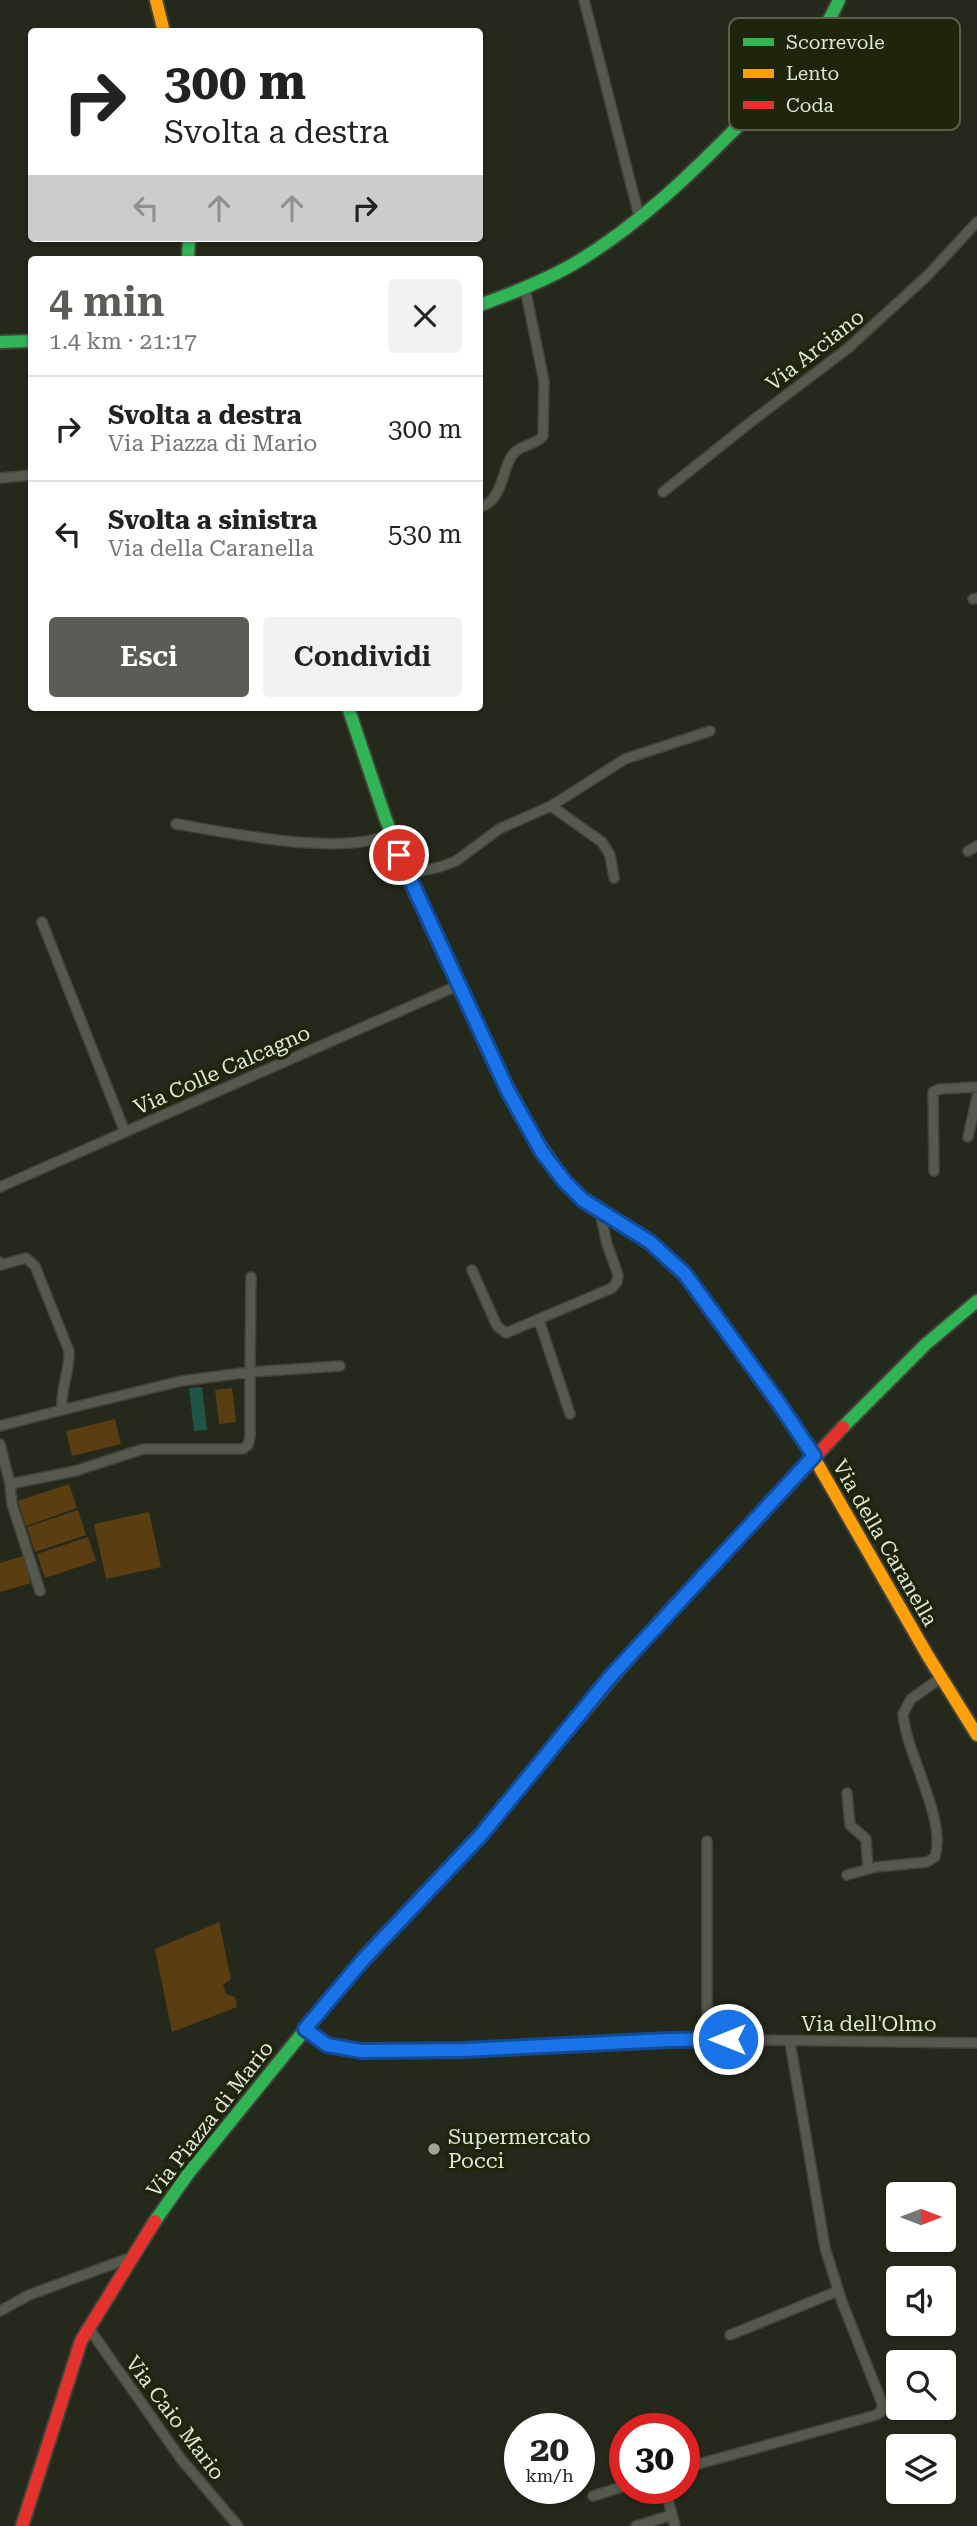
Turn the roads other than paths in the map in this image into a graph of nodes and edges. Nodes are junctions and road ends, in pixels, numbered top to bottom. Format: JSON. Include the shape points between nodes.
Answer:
{"nodes":[{"id":1,"x":156,"y":0,"type":"edge"},
{"id":2,"x":584,"y":0,"type":"edge"},
{"id":3,"x":839,"y":0,"type":"edge"},
{"id":4,"x":831,"y":18,"type":"edge"},
{"id":5,"x":163,"y":28,"type":"edge"},
{"id":6,"x":734,"y":130,"type":"edge"},
{"id":7,"x":639,"y":216,"type":"junction"},
{"id":8,"x":977,"y":222,"type":"edge"},
{"id":9,"x":525,"y":288,"type":"junction"},
{"id":10,"x":483,"y":304,"type":"edge"},
{"id":11,"x":28,"y":341,"type":"edge"},
{"id":12,"x":0,"y":342,"type":"edge"},
{"id":13,"x":28,"y":475,"type":"edge"},
{"id":14,"x":0,"y":478,"type":"edge"},
{"id":15,"x":663,"y":492,"type":"dead end"},
{"id":16,"x":483,"y":506,"type":"edge"},
{"id":17,"x":349,"y":711,"type":"edge"},
{"id":18,"x":710,"y":731,"type":"dead end"},
{"id":19,"x":551,"y":806,"type":"junction"},
{"id":20,"x":176,"y":824,"type":"dead end"},
{"id":21,"x":391,"y":834,"type":"junction"},
{"id":22,"x":407,"y":874,"type":"junction"},
{"id":23,"x":614,"y":878,"type":"dead end"},
{"id":24,"x":42,"y":922,"type":"dead end"},
{"id":25,"x":459,"y":985,"type":"junction"},
{"id":26,"x":977,"y":1087,"type":"edge"},
{"id":27,"x":977,"y":1097,"type":"edge"},
{"id":28,"x":125,"y":1132,"type":"junction"},
{"id":29,"x":968,"y":1137,"type":"dead end"},
{"id":30,"x":934,"y":1171,"type":"dead end"},
{"id":31,"x":1,"y":1182,"type":"edge"},
{"id":32,"x":600,"y":1212,"type":"junction"},
{"id":33,"x":0,"y":1264,"type":"edge"},
{"id":34,"x":472,"y":1270,"type":"dead end"},
{"id":35,"x":251,"y":1277,"type":"dead end"},
{"id":36,"x":977,"y":1301,"type":"edge"},
{"id":37,"x":539,"y":1320,"type":"junction"},
{"id":38,"x":340,"y":1366,"type":"dead end"},
{"id":39,"x":250,"y":1372,"type":"junction"},
{"id":40,"x":62,"y":1410,"type":"junction"},
{"id":41,"x":570,"y":1414,"type":"dead end"},
{"id":42,"x":0,"y":1426,"type":"edge"},
{"id":43,"x":0,"y":1444,"type":"edge"},
{"id":44,"x":814,"y":1456,"type":"junction"},
{"id":45,"x":10,"y":1484,"type":"junction"},
{"id":46,"x":40,"y":1591,"type":"dead end"},
{"id":47,"x":941,"y":1678,"type":"junction"},
{"id":48,"x":977,"y":1735,"type":"edge"},
{"id":49,"x":847,"y":1793,"type":"dead end"},
{"id":50,"x":707,"y":1841,"type":"dead end"},
{"id":51,"x":868,"y":1869,"type":"junction"},
{"id":52,"x":847,"y":1875,"type":"dead end"},
{"id":53,"x":305,"y":2029,"type":"junction"},
{"id":54,"x":707,"y":2039,"type":"junction"},
{"id":55,"x":790,"y":2042,"type":"junction"},
{"id":56,"x":977,"y":2043,"type":"edge"},
{"id":57,"x":132,"y":2257,"type":"junction"},
{"id":58,"x":838,"y":2291,"type":"junction"},
{"id":59,"x":0,"y":2311,"type":"edge"},
{"id":60,"x":88,"y":2327,"type":"junction"},
{"id":61,"x":730,"y":2335,"type":"dead end"},
{"id":62,"x":700,"y":2463,"type":"edge"},
{"id":63,"x":669,"y":2504,"type":"edge"},
{"id":64,"x":672,"y":2515,"type":"junction"},
{"id":65,"x":22,"y":2526,"type":"edge"},
{"id":66,"x":238,"y":2526,"type":"edge"},
{"id":67,"x":636,"y":2526,"type":"edge"},
{"id":68,"x":676,"y":2526,"type":"edge"}],
"edges":[{"from":1,"to":5,"type":"street"},
{"from":2,"to":7,"type":"street"},
{"from":3,"to":4,"type":"street"},
{"from":6,"to":7,"type":"street"},
{"from":7,"to":9,"type":"street","via":[[578,261]]},
{"from":8,"to":15,"type":"street","name":"Via Arciano","via":[[848,349]]},
{"from":9,"to":10,"type":"street"},
{"from":9,"to":16,"type":"street","via":[[544,381],[543,436],[513,454],[494,498]]},
{"from":11,"to":12,"type":"street"},
{"from":13,"to":14,"type":"street"},
{"from":17,"to":21,"type":"street","name":"Via della Caranella"},
{"from":18,"to":19,"type":"street","via":[[625,759]]},
{"from":19,"to":22,"type":"street","via":[[508,824],[453,862]]},
{"from":19,"to":23,"type":"street","via":[[603,842]]},
{"from":20,"to":21,"type":"street","via":[[328,844]]},
{"from":21,"to":22,"type":"street","name":"Via della Caranella"},
{"from":22,"to":25,"type":"street","name":"Via della Caranella"},
{"from":24,"to":28,"type":"street"},
{"from":25,"to":28,"type":"street","name":"Via Colle Calcagno"},
{"from":25,"to":32,"type":"street","name":"Via della Caranella","via":[[532,1136],[570,1187]]},
{"from":26,"to":30,"type":"street","via":[[933,1091]]},
{"from":27,"to":29,"type":"street"},
{"from":28,"to":31,"type":"street","name":"Via Colle Calcagno"},
{"from":32,"to":37,"type":"street","via":[[618,1275],[615,1286]]},
{"from":32,"to":44,"type":"street","name":"Via della Caranella","via":[[643,1237],[685,1274]]},
{"from":33,"to":40,"type":"street","via":[[23,1258],[34,1266],[69,1351]]},
{"from":34,"to":37,"type":"street","via":[[503,1332]]},
{"from":35,"to":39,"type":"street"},
{"from":36,"to":44,"type":"street","name":"Via Piazza di Mario","via":[[919,1351]]},
{"from":37,"to":41,"type":"street"},
{"from":38,"to":39,"type":"street"},
{"from":39,"to":40,"type":"street","via":[[175,1382]]},
{"from":39,"to":45,"type":"street","via":[[250,1439],[243,1449],[143,1449],[75,1471]]},
{"from":40,"to":42,"type":"street"},
{"from":43,"to":45,"type":"street"},
{"from":44,"to":47,"type":"street","name":"Via della Caranella"},
{"from":44,"to":53,"type":"street","name":"Via Piazza di Mario","via":[[611,1676],[481,1835]]},
{"from":45,"to":46,"type":"street"},
{"from":47,"to":48,"type":"street","name":"Via della Caranella"},
{"from":47,"to":51,"type":"street","via":[[911,1699],[903,1714],[933,1819],[935,1857],[927,1862]]},
{"from":49,"to":51,"type":"street","via":[[850,1825],[866,1839]]},
{"from":50,"to":54,"type":"street"},
{"from":51,"to":52,"type":"street"},
{"from":53,"to":54,"type":"street","name":"Via dell'Olmo","via":[[327,2045],[361,2051]]},
{"from":53,"to":57,"type":"street","name":"Via Piazza di Mario","via":[[181,2183]]},
{"from":54,"to":55,"type":"street","name":"Via dell'Olmo"},
{"from":55,"to":56,"type":"street","name":"Via dell'Olmo"},
{"from":55,"to":58,"type":"street","via":[[821,2228]]},
{"from":57,"to":59,"type":"street","via":[[29,2295]]},
{"from":57,"to":60,"type":"street","name":"Via Piazza di Mario"},
{"from":58,"to":61,"type":"street"},
{"from":58,"to":62,"type":"street","via":[[882,2403],[881,2412]]},
{"from":60,"to":65,"type":"street","name":"Via Piazza di Mario"},
{"from":60,"to":66,"type":"street","name":"Via Caio Mario","via":[[181,2459]]},
{"from":63,"to":64,"type":"street"},
{"from":64,"to":67,"type":"street"},
{"from":64,"to":68,"type":"street"}]}
